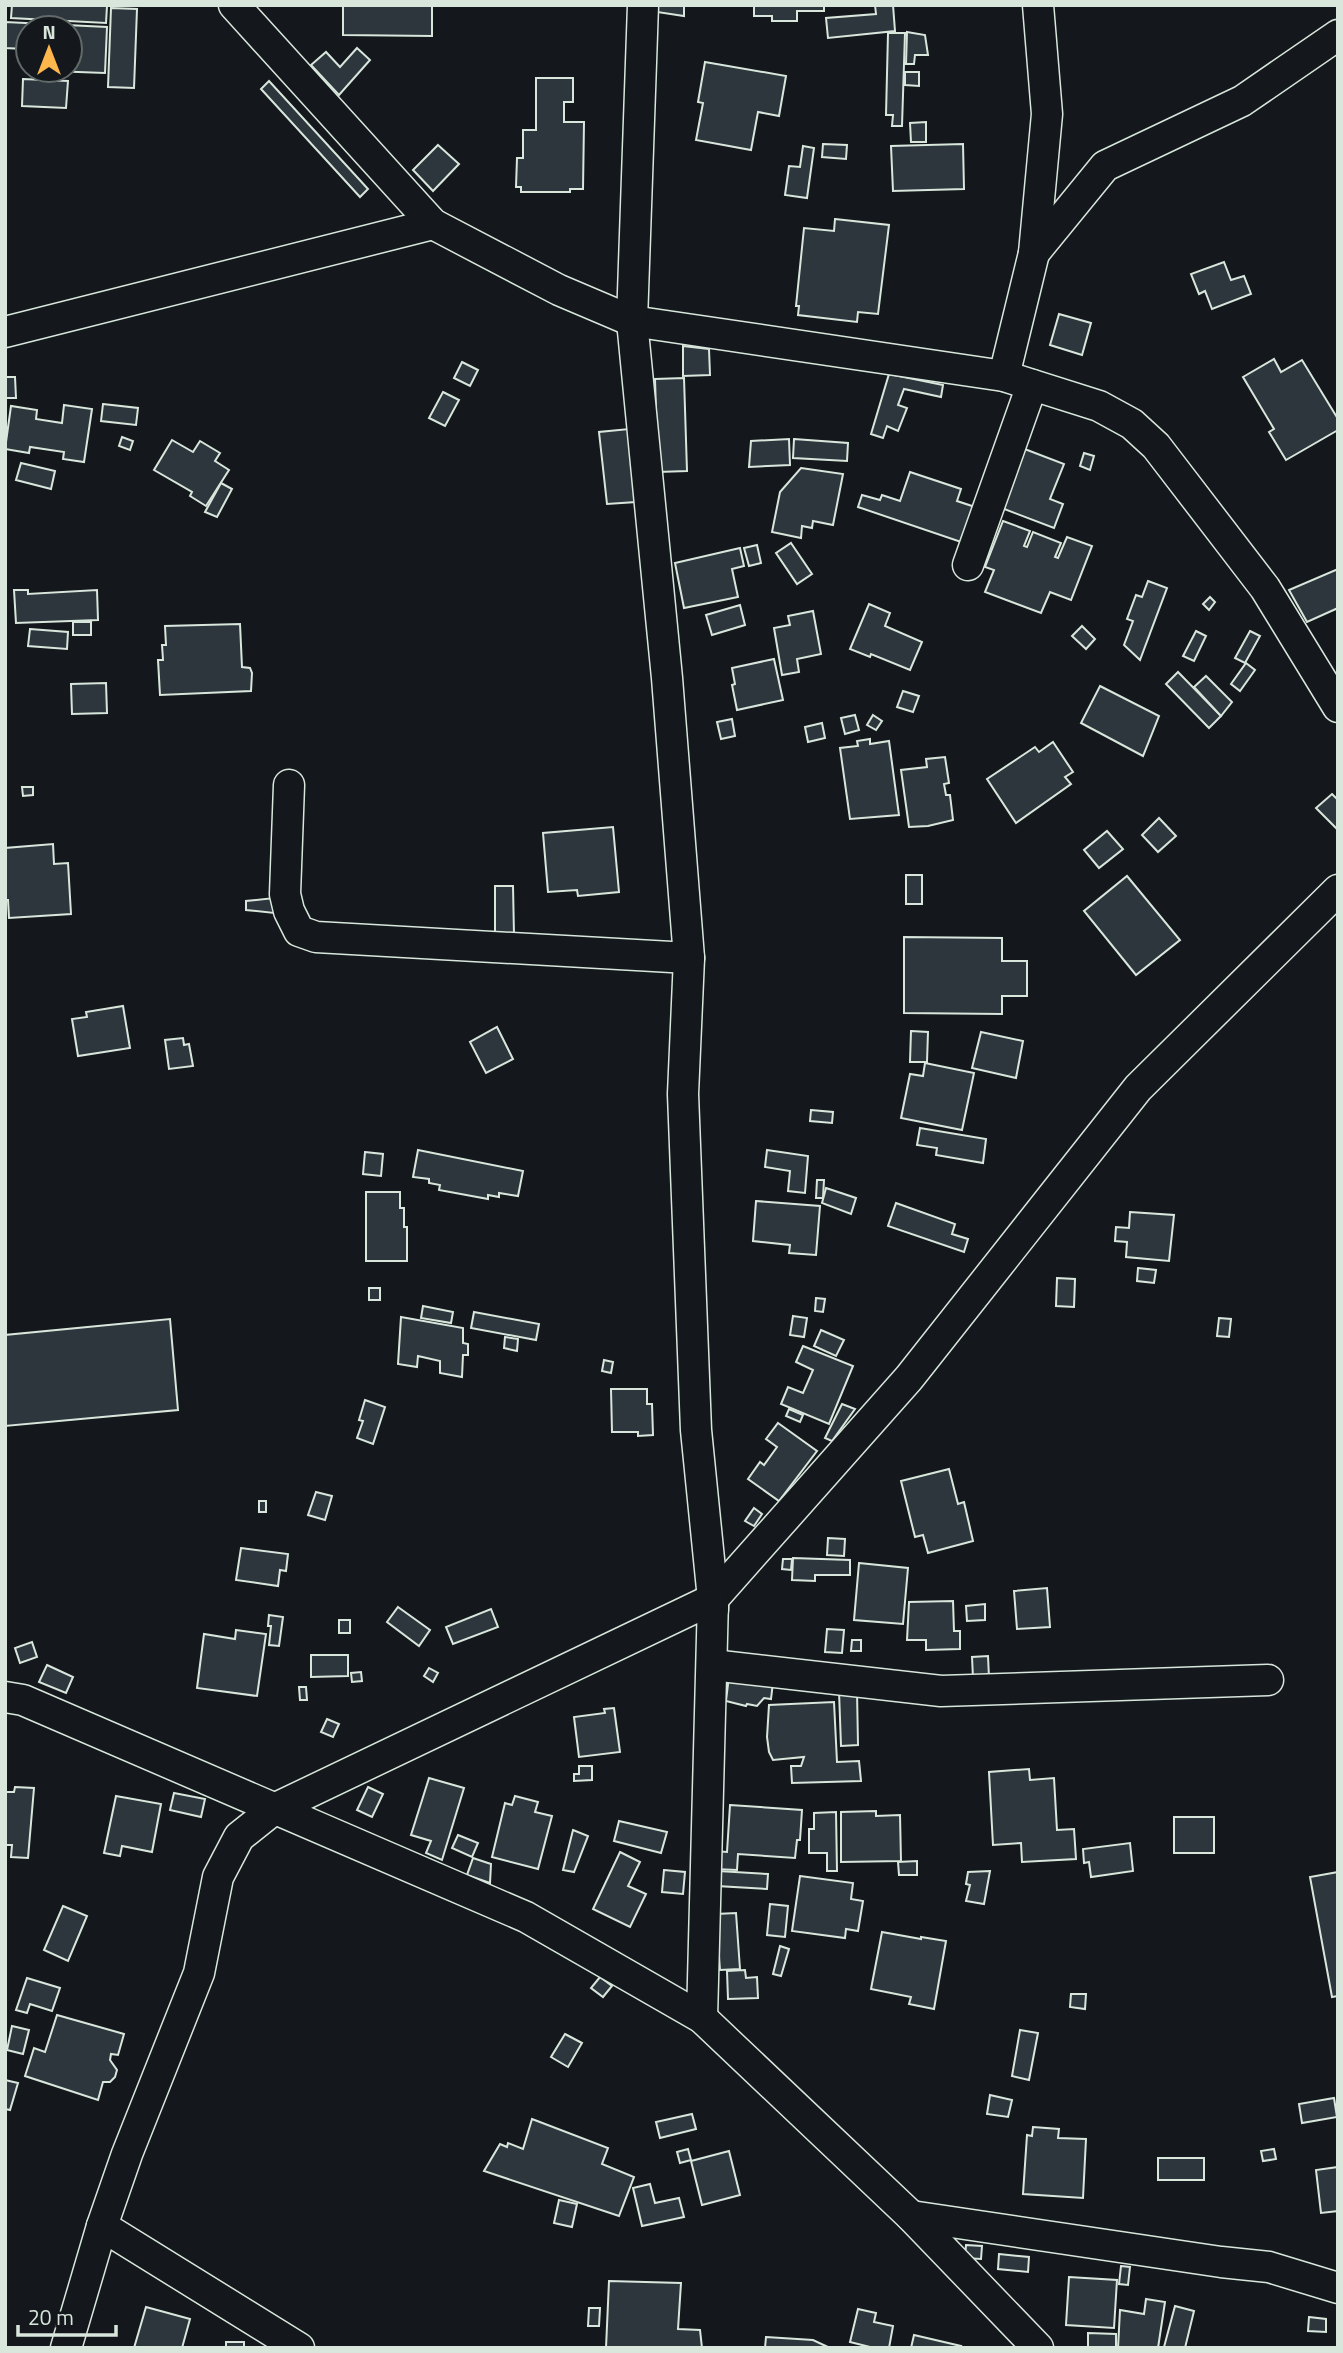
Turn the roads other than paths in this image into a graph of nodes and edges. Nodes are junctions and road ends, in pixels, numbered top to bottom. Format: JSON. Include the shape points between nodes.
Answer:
{"nodes":[{"id":1,"x":234,"y":5,"type":"edge"},
{"id":2,"x":643,"y":5,"type":"edge"},
{"id":3,"x":1038,"y":5,"type":"edge"},
{"id":4,"x":1338,"y":35,"type":"edge"},
{"id":5,"x":433,"y":224,"type":"junction"},
{"id":6,"x":1034,"y":253,"type":"junction"},
{"id":7,"x":632,"y":321,"type":"junction"},
{"id":8,"x":5,"y":332,"type":"edge"},
{"id":9,"x":1004,"y":376,"type":"junction"},
{"id":10,"x":1032,"y":385,"type":"junction"},
{"id":11,"x":968,"y":565,"type":"dead end"},
{"id":12,"x":1338,"y":707,"type":"edge"},
{"id":13,"x":289,"y":785,"type":"dead end"},
{"id":14,"x":1338,"y":890,"type":"edge"},
{"id":15,"x":688,"y":958,"type":"junction"},
{"id":16,"x":713,"y":1599,"type":"junction"},
{"id":17,"x":712,"y":1665,"type":"junction"},
{"id":18,"x":1268,"y":1680,"type":"dead end"},
{"id":19,"x":5,"y":1697,"type":"edge"},
{"id":20,"x":274,"y":1809,"type":"junction"},
{"id":21,"x":705,"y":2020,"type":"junction"},
{"id":22,"x":911,"y":2216,"type":"junction"},
{"id":23,"x":102,"y":2227,"type":"junction"},
{"id":24,"x":1338,"y":2288,"type":"edge"},
{"id":25,"x":66,"y":2348,"type":"edge"},
{"id":26,"x":299,"y":2348,"type":"edge"},
{"id":27,"x":1038,"y":2348,"type":"edge"}],
"edges":[{"from":1,"to":5,"type":"street"},
{"from":2,"to":7,"type":"street"},
{"from":3,"to":6,"type":"street","via":[[1047,114]]},
{"from":4,"to":6,"type":"street","via":[[1242,101],[1105,166]]},
{"from":5,"to":7,"type":"street","via":[[559,290]]},
{"from":5,"to":8,"type":"street"},
{"from":6,"to":9,"type":"street"},
{"from":7,"to":9,"type":"street"},
{"from":7,"to":15,"type":"street","via":[[667,678]]},
{"from":9,"to":10,"type":"street"},
{"from":10,"to":11,"type":"street"},
{"from":10,"to":12,"type":"street","via":[[1099,406],[1132,424],[1156,446],[1265,588]]},
{"from":13,"to":15,"type":"street","via":[[285,894],[299,932],[316,937]]},
{"from":14,"to":16,"type":"street","via":[[1138,1088],[909,1378]]},
{"from":15,"to":16,"type":"street","via":[[683,1094],[696,1430]]},
{"from":16,"to":17,"type":"street"},
{"from":16,"to":20,"type":"street"},
{"from":16,"to":21,"type":"street"},
{"from":17,"to":18,"type":"street","via":[[941,1692]]},
{"from":17,"to":21,"type":"street"},
{"from":19,"to":20,"type":"street","via":[[23,1700]]},
{"from":20,"to":21,"type":"street","via":[[526,1917]]},
{"from":20,"to":23,"type":"street","via":[[239,1838],[218,1877],[198,1973]]},
{"from":21,"to":22,"type":"street"},
{"from":22,"to":24,"type":"street","via":[[1269,2267]]},
{"from":22,"to":27,"type":"street"},
{"from":23,"to":25,"type":"street"},
{"from":23,"to":26,"type":"street"}]}
